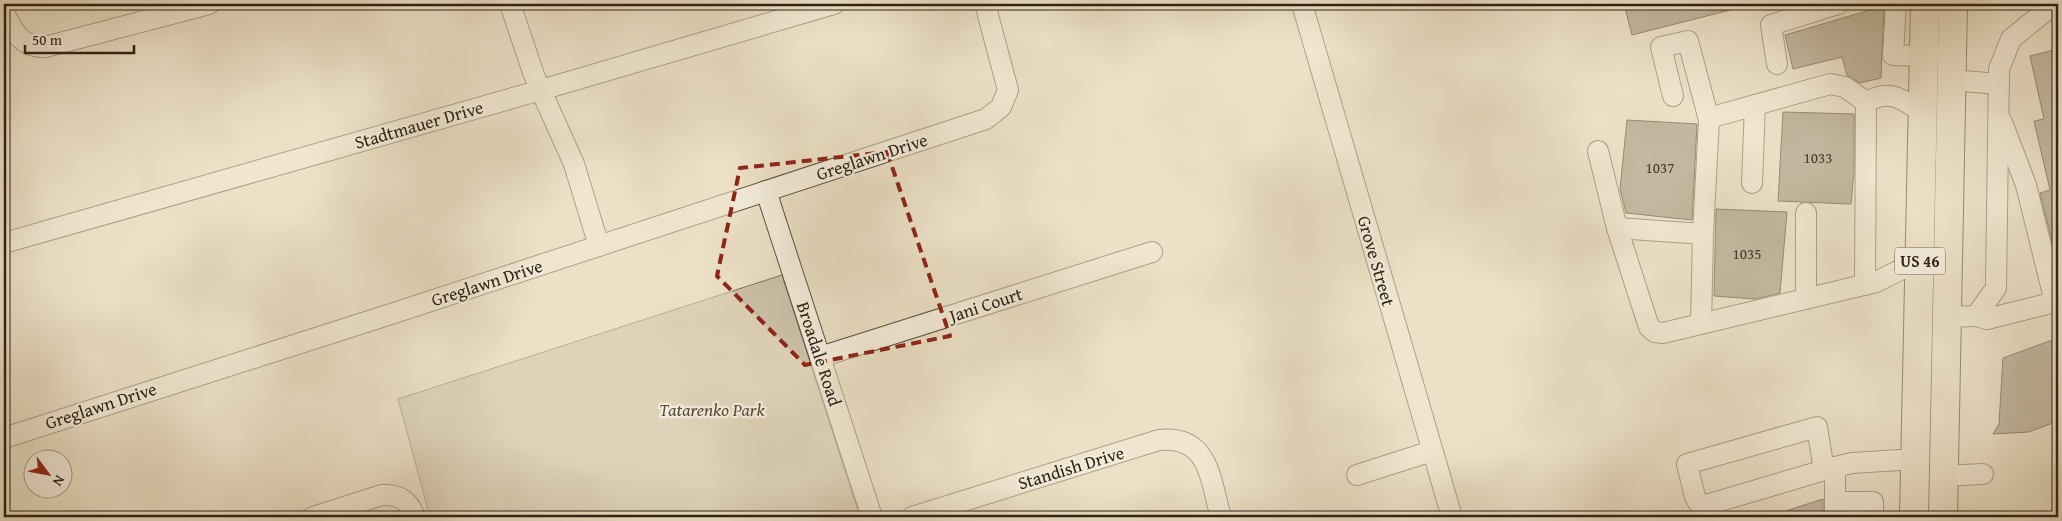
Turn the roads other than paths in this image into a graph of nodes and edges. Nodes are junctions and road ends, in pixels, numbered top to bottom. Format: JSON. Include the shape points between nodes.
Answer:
{"nodes":[{"id":1,"x":209,"y":4,"type":"edge"},
{"id":2,"x":510,"y":4,"type":"edge"},
{"id":3,"x":834,"y":4,"type":"edge"},
{"id":4,"x":985,"y":4,"type":"edge"},
{"id":5,"x":1302,"y":4,"type":"edge"},
{"id":6,"x":1838,"y":4,"type":"edge"},
{"id":7,"x":1896,"y":4,"type":"edge"},
{"id":8,"x":1924,"y":4,"type":"edge"},
{"id":9,"x":1953,"y":4,"type":"edge"},
{"id":10,"x":2054,"y":4,"type":"edge"},
{"id":11,"x":4,"y":13,"type":"edge"},
{"id":12,"x":1923,"y":56,"type":"junction"},
{"id":13,"x":1777,"y":64,"type":"dead end"},
{"id":14,"x":1951,"y":80,"type":"junction"},
{"id":15,"x":1999,"y":84,"type":"junction"},
{"id":16,"x":541,"y":90,"type":"junction"},
{"id":17,"x":1673,"y":96,"type":"dead end"},
{"id":18,"x":1866,"y":102,"type":"junction"},
{"id":19,"x":1756,"y":105,"type":"junction"},
{"id":20,"x":1921,"y":111,"type":"junction"},
{"id":21,"x":1998,"y":111,"type":"junction"},
{"id":22,"x":1709,"y":118,"type":"junction"},
{"id":23,"x":1598,"y":151,"type":"dead end"},
{"id":24,"x":1752,"y":183,"type":"dead end"},
{"id":25,"x":766,"y":191,"type":"junction"},
{"id":26,"x":1806,"y":213,"type":"dead end"},
{"id":27,"x":1617,"y":228,"type":"junction"},
{"id":28,"x":1703,"y":234,"type":"junction"},
{"id":29,"x":4,"y":243,"type":"edge"},
{"id":30,"x":599,"y":246,"type":"junction"},
{"id":31,"x":1152,"y":252,"type":"dead end"},
{"id":32,"x":1920,"y":260,"type":"junction"},
{"id":33,"x":1865,"y":285,"type":"junction"},
{"id":34,"x":1806,"y":299,"type":"junction"},
{"id":35,"x":1976,"y":316,"type":"junction"},
{"id":36,"x":1947,"y":317,"type":"junction"},
{"id":37,"x":1701,"y":324,"type":"junction"},
{"id":38,"x":820,"y":357,"type":"junction"},
{"id":39,"x":4,"y":438,"type":"edge"},
{"id":40,"x":1432,"y":451,"type":"junction"},
{"id":41,"x":1916,"y":459,"type":"junction"},
{"id":42,"x":1830,"y":468,"type":"junction"},
{"id":43,"x":1983,"y":474,"type":"dead end"},
{"id":44,"x":1357,"y":475,"type":"dead end"},
{"id":45,"x":1944,"y":476,"type":"junction"},
{"id":46,"x":1835,"y":510,"type":"edge"},
{"id":47,"x":1704,"y":511,"type":"edge"},
{"id":48,"x":313,"y":517,"type":"edge"},
{"id":49,"x":415,"y":517,"type":"edge"},
{"id":50,"x":872,"y":517,"type":"edge"},
{"id":51,"x":912,"y":517,"type":"edge"},
{"id":52,"x":1221,"y":517,"type":"edge"},
{"id":53,"x":1452,"y":517,"type":"edge"},
{"id":54,"x":1873,"y":517,"type":"edge"},
{"id":55,"x":1914,"y":517,"type":"edge"},
{"id":56,"x":1943,"y":517,"type":"edge"}],
"edges":[{"from":1,"to":11,"type":"street","via":[[45,47],[28,45],[20,40]]},
{"from":2,"to":16,"type":"street"},
{"from":3,"to":16,"type":"street","name":"Stadtmauer Drive"},
{"from":4,"to":25,"type":"street","name":"Greglawn Drive","via":[[1008,90],[1001,107],[994,114]]},
{"from":5,"to":40,"type":"street","name":"Grove Street"},
{"from":6,"to":13,"type":"street","via":[[1771,25]]},
{"from":7,"to":12,"type":"street","via":[[1893,55]]},
{"from":8,"to":12,"type":"highway","number":"US 46"},
{"from":9,"to":14,"type":"highway","number":"US 46"},
{"from":10,"to":15,"type":"street","via":[[2011,39],[1999,69]]},
{"from":12,"to":20,"type":"highway","number":"US 46"},
{"from":14,"to":15,"type":"street"},
{"from":14,"to":36,"type":"highway","number":"US 46"},
{"from":15,"to":21,"type":"street"},
{"from":16,"to":29,"type":"street","name":"Stadtmauer Drive"},
{"from":16,"to":30,"type":"street","via":[[574,164]]},
{"from":17,"to":22,"type":"street","via":[[1661,47],[1688,41]]},
{"from":18,"to":19,"type":"street","via":[[1845,86],[1830,84]]},
{"from":18,"to":20,"type":"street","via":[[1878,96],[1891,95]]},
{"from":18,"to":33,"type":"street"},
{"from":19,"to":22,"type":"street"},
{"from":19,"to":24,"type":"street"},
{"from":20,"to":32,"type":"highway","number":"US 46"},
{"from":21,"to":35,"type":"street","via":[[1996,288]]},
{"from":21,"to":35,"type":"street","via":[[2026,185],[2055,302],[1987,319]]},
{"from":22,"to":28,"type":"street"},
{"from":23,"to":27,"type":"street"},
{"from":25,"to":30,"type":"street","name":"Greglawn Drive"},
{"from":25,"to":38,"type":"street","name":"Broadale Road"},
{"from":26,"to":34,"type":"street"},
{"from":27,"to":28,"type":"street"},
{"from":27,"to":37,"type":"street","via":[[1648,326],[1663,333]]},
{"from":28,"to":37,"type":"street"},
{"from":30,"to":39,"type":"street","name":"Greglawn Drive"},
{"from":31,"to":38,"type":"street","name":"Jani Court"},
{"from":32,"to":33,"type":"street"},
{"from":32,"to":41,"type":"highway","number":"US 46"},
{"from":33,"to":34,"type":"street"},
{"from":34,"to":37,"type":"street"},
{"from":35,"to":36,"type":"street"},
{"from":36,"to":45,"type":"highway","number":"US 46"},
{"from":38,"to":50,"type":"street","name":"Broadale Road"},
{"from":40,"to":44,"type":"street"},
{"from":40,"to":53,"type":"street","name":"Grove Street"},
{"from":41,"to":42,"type":"street","via":[[1852,463]]},
{"from":41,"to":55,"type":"highway","number":"US 46"},
{"from":42,"to":46,"type":"street"},
{"from":42,"to":47,"type":"street"},
{"from":42,"to":47,"type":"street","via":[[1817,427],[1687,464],[1695,497]]},
{"from":43,"to":45,"type":"street"},
{"from":45,"to":56,"type":"highway","number":"US 46"},
{"from":46,"to":54,"type":"street","via":[[1873,502]]},
{"from":48,"to":49,"type":"street","via":[[382,495],[402,498]]},
{"from":51,"to":52,"type":"street","name":"Standish Drive","via":[[1159,440],[1178,440],[1201,453]]}]}
